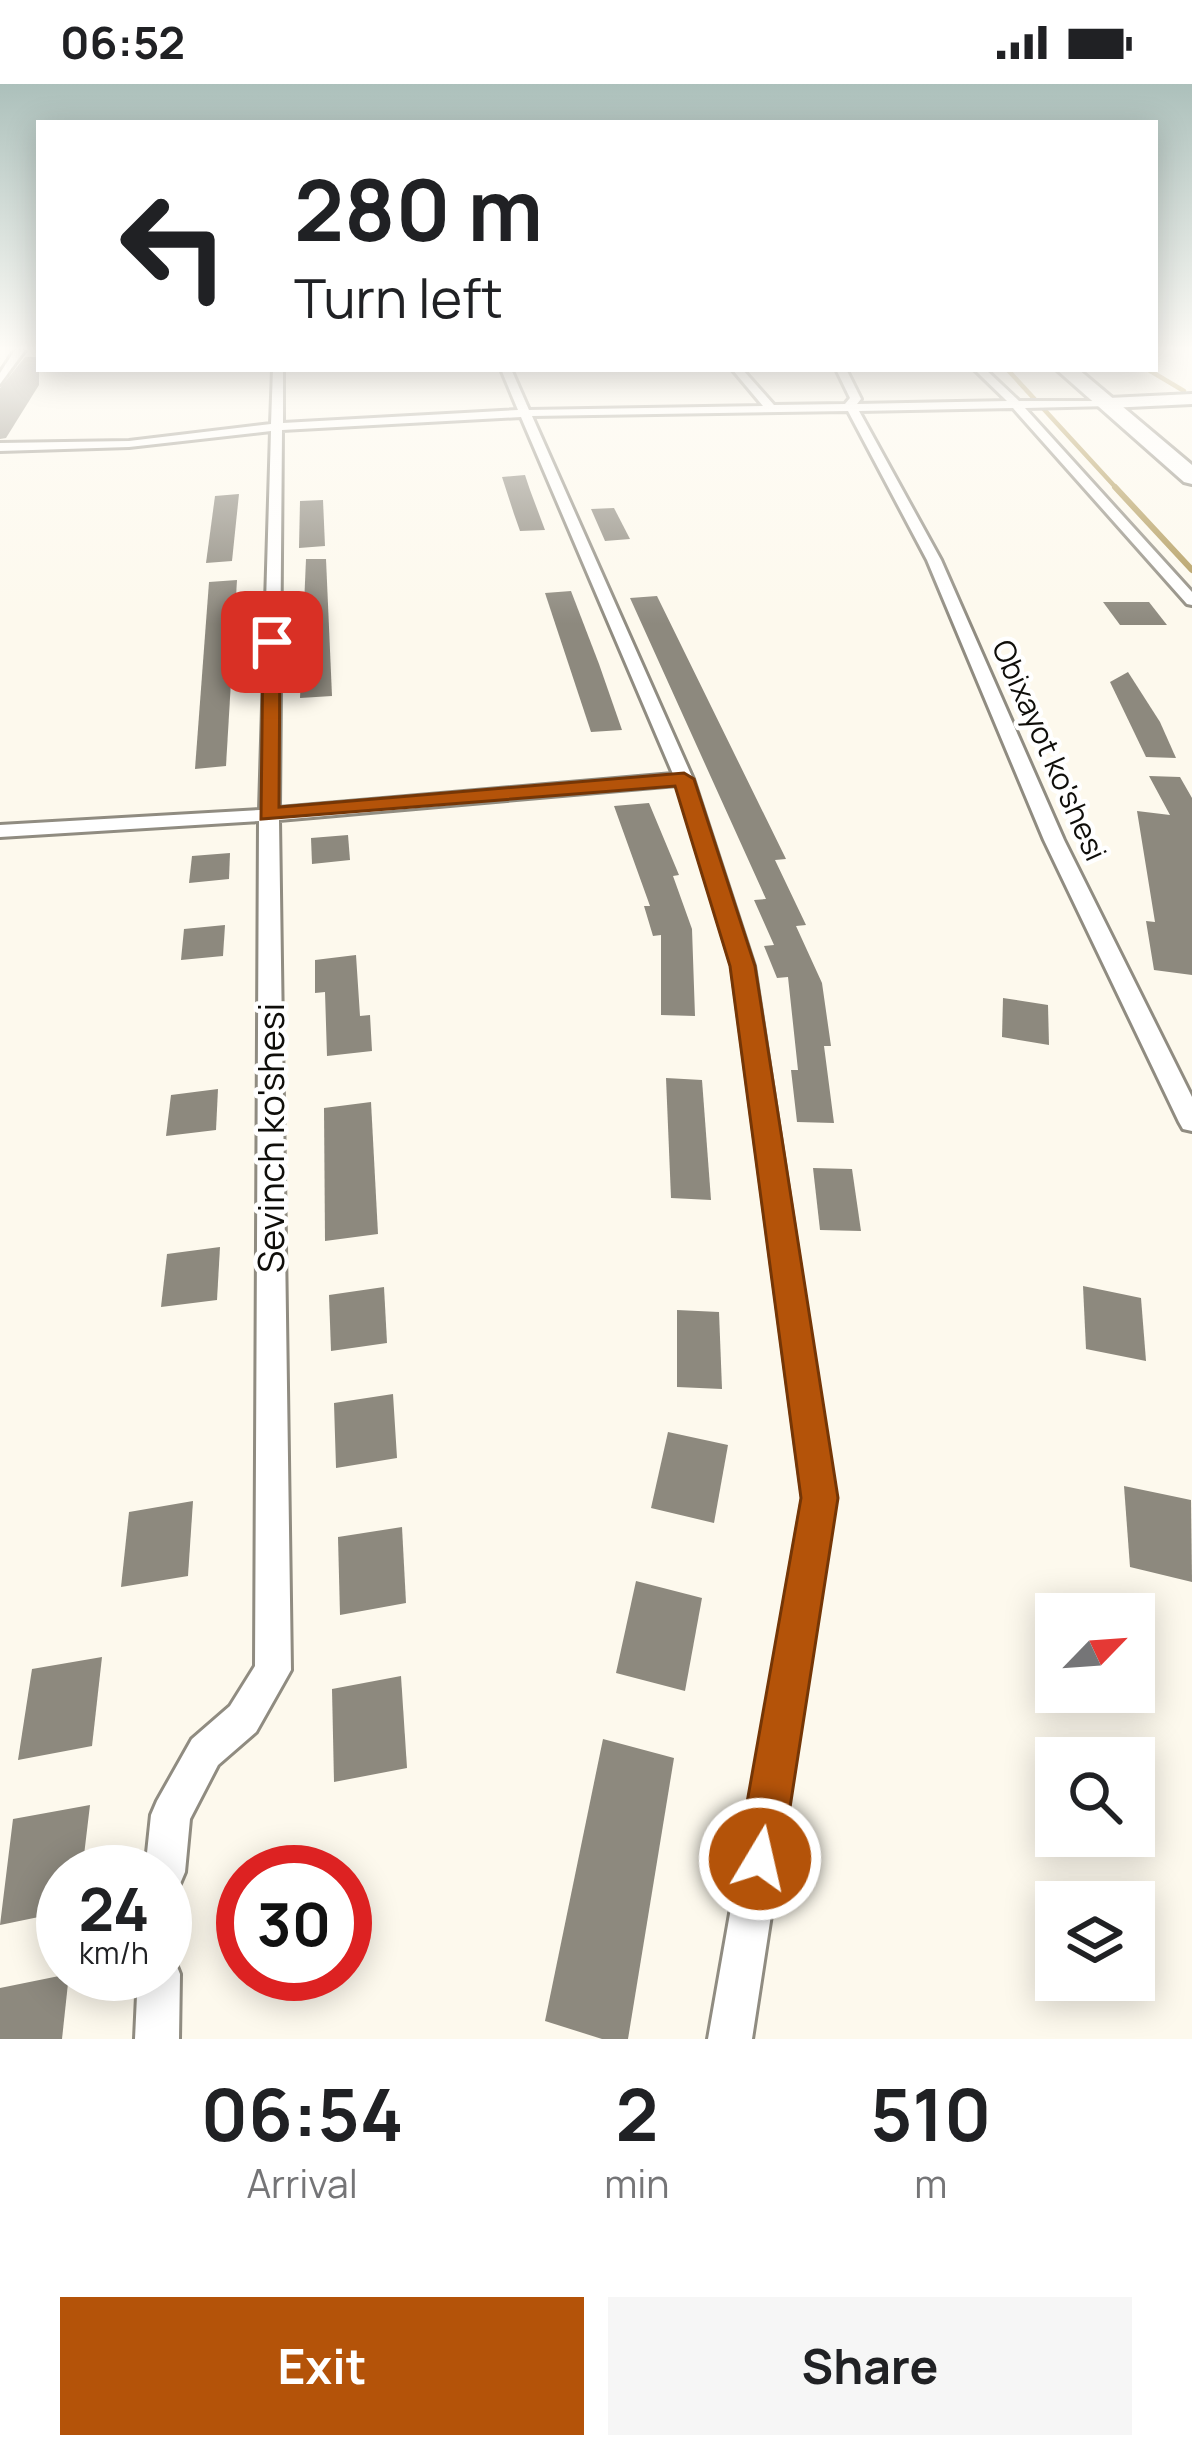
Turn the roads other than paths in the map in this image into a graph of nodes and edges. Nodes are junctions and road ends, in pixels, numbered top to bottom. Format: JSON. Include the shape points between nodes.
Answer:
{"nodes":[{"id":1,"x":153,"y":441,"type":"edge"},
{"id":2,"x":275,"y":441,"type":"edge"},
{"id":3,"x":537,"y":441,"type":"edge"},
{"id":4,"x":870,"y":441,"type":"edge"},
{"id":5,"x":1048,"y":441,"type":"edge"},
{"id":6,"x":1151,"y":441,"type":"edge"},
{"id":7,"x":0,"y":447,"type":"edge"},
{"id":8,"x":1192,"y":477,"type":"edge"},
{"id":9,"x":1192,"y":601,"type":"edge"},
{"id":10,"x":684,"y":779,"type":"junction"},
{"id":11,"x":268,"y":815,"type":"junction"},
{"id":12,"x":0,"y":831,"type":"edge"},
{"id":13,"x":1192,"y":1122,"type":"edge"},
{"id":14,"x":168,"y":1845,"type":"edge"},
{"id":15,"x":158,"y":2001,"type":"edge"},
{"id":16,"x":157,"y":2039,"type":"edge"},
{"id":17,"x":730,"y":2039,"type":"edge"}],
"edges":[{"from":1,"to":7,"type":"street"},
{"from":2,"to":11,"type":"street","name":"Sevinch ko'shesi"},
{"from":3,"to":10,"type":"street"},
{"from":4,"to":13,"type":"street","name":"Obixayot ko'shesi","via":[[934,560],[1054,840]]},
{"from":5,"to":9,"type":"street"},
{"from":6,"to":8,"type":"highway"},
{"from":10,"to":11,"type":"street"},
{"from":10,"to":17,"type":"street","via":[[742,966],[819,1498]]},
{"from":11,"to":12,"type":"street"},
{"from":11,"to":14,"type":"street","name":"Sevinch ko'shesi","via":[[273,1670],[243,1719],[205,1752],[171,1815]]},
{"from":15,"to":16,"type":"street"}]}
